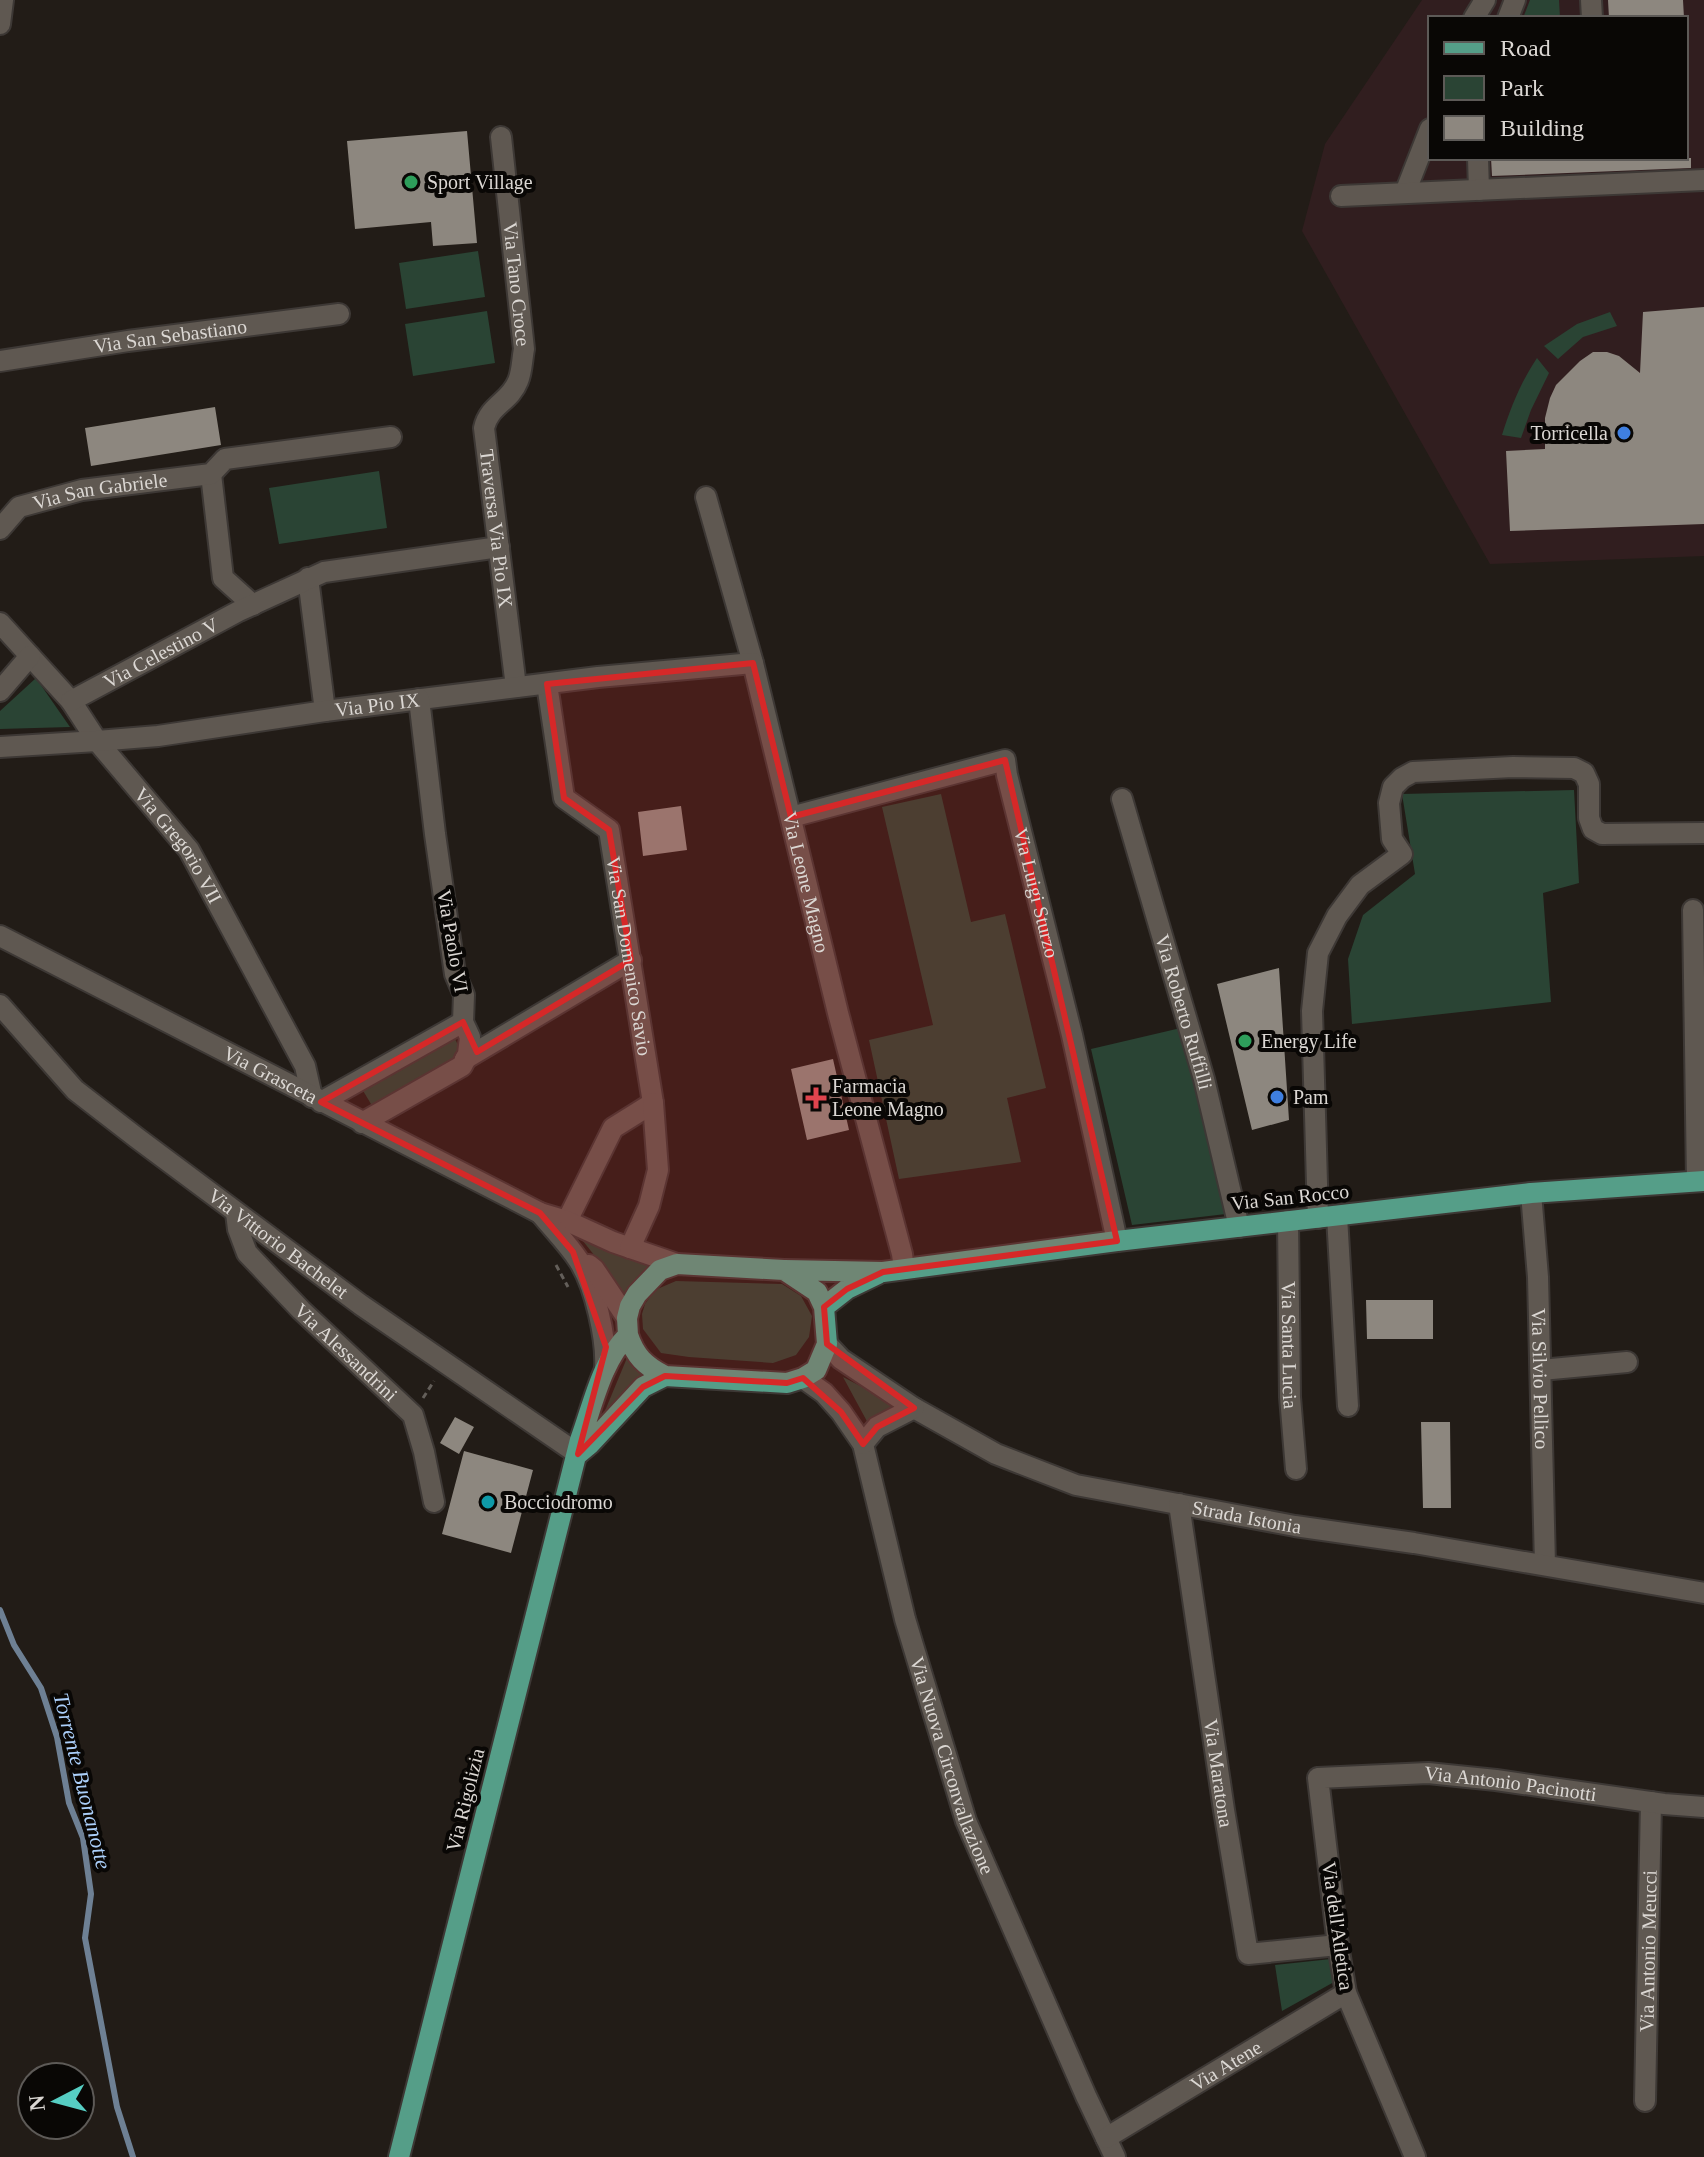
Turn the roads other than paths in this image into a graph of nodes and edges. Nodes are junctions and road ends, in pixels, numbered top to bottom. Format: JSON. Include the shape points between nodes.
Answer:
{"nodes":[{"id":1,"x":3,"y":0,"type":"edge"},
{"id":2,"x":0,"y":24,"type":"edge"},
{"id":3,"x":1428,"y":134,"type":"edge"},
{"id":4,"x":501,"y":137,"type":"dead end"},
{"id":5,"x":1478,"y":160,"type":"edge"},
{"id":6,"x":1704,"y":180,"type":"edge"},
{"id":7,"x":1479,"y":190,"type":"junction"},
{"id":8,"x":1405,"y":193,"type":"junction"},
{"id":9,"x":1341,"y":196,"type":"dead end"},
{"id":10,"x":339,"y":314,"type":"dead end"},
{"id":11,"x":0,"y":361,"type":"edge"},
{"id":12,"x":518,"y":382,"type":"joint"},
{"id":13,"x":391,"y":437,"type":"dead end"},
{"id":14,"x":211,"y":474,"type":"junction"},
{"id":15,"x":706,"y":497,"type":"dead end"},
{"id":16,"x":0,"y":529,"type":"edge"},
{"id":17,"x":499,"y":547,"type":"junction"},
{"id":18,"x":308,"y":578,"type":"junction"},
{"id":19,"x":253,"y":605,"type":"junction"},
{"id":20,"x":0,"y":623,"type":"edge"},
{"id":21,"x":30,"y":656,"type":"junction"},
{"id":22,"x":753,"y":663,"type":"junction"},
{"id":23,"x":547,"y":684,"type":"junction"},
{"id":24,"x":516,"y":687,"type":"junction"},
{"id":25,"x":0,"y":691,"type":"edge"},
{"id":26,"x":419,"y":699,"type":"junction"},
{"id":27,"x":71,"y":701,"type":"junction"},
{"id":28,"x":325,"y":711,"type":"junction"},
{"id":29,"x":97,"y":741,"type":"junction"},
{"id":30,"x":0,"y":747,"type":"edge"},
{"id":31,"x":1122,"y":799,"type":"dead end"},
{"id":32,"x":791,"y":817,"type":"junction"},
{"id":33,"x":1704,"y":833,"type":"edge"},
{"id":34,"x":1693,"y":910,"type":"dead end"},
{"id":35,"x":0,"y":936,"type":"edge"},
{"id":36,"x":631,"y":960,"type":"junction"},
{"id":37,"x":0,"y":1005,"type":"edge"},
{"id":38,"x":463,"y":1022,"type":"junction"},
{"id":39,"x":465,"y":1059,"type":"junction"},
{"id":40,"x":316,"y":1099,"type":"junction"},
{"id":41,"x":653,"y":1103,"type":"junction"},
{"id":42,"x":362,"y":1123,"type":"junction"},
{"id":43,"x":1701,"y":1181,"type":"edge"},
{"id":44,"x":1531,"y":1193,"type":"junction"},
{"id":45,"x":236,"y":1213,"type":"junction"},
{"id":46,"x":540,"y":1213,"type":"junction"},
{"id":47,"x":1328,"y":1217,"type":"junction"},
{"id":48,"x":567,"y":1221,"type":"junction"},
{"id":49,"x":1288,"y":1221,"type":"junction"},
{"id":50,"x":1239,"y":1227,"type":"junction"},
{"id":51,"x":1117,"y":1241,"type":"junction"},
{"id":52,"x":630,"y":1248,"type":"junction"},
{"id":53,"x":573,"y":1252,"type":"junction"},
{"id":54,"x":677,"y":1264,"type":"junction"},
{"id":55,"x":904,"y":1269,"type":"junction"},
{"id":56,"x":784,"y":1270,"type":"junction"},
{"id":57,"x":883,"y":1272,"type":"junction"},
{"id":58,"x":824,"y":1307,"type":"junction"},
{"id":59,"x":627,"y":1327,"type":"junction"},
{"id":60,"x":827,"y":1344,"type":"junction"},
{"id":61,"x":1627,"y":1362,"type":"dead end"},
{"id":62,"x":605,"y":1369,"type":"junction"},
{"id":63,"x":1541,"y":1370,"type":"junction"},
{"id":64,"x":665,"y":1376,"type":"junction"},
{"id":65,"x":803,"y":1378,"type":"junction"},
{"id":66,"x":1348,"y":1406,"type":"dead end"},
{"id":67,"x":914,"y":1408,"type":"junction"},
{"id":68,"x":863,"y":1444,"type":"junction"},
{"id":69,"x":578,"y":1454,"type":"junction"},
{"id":70,"x":1296,"y":1469,"type":"dead end"},
{"id":71,"x":434,"y":1502,"type":"dead end"},
{"id":72,"x":1179,"y":1504,"type":"junction"},
{"id":73,"x":1545,"y":1565,"type":"junction"},
{"id":74,"x":1704,"y":1593,"type":"edge"},
{"id":75,"x":1318,"y":1778,"type":"joint"},
{"id":76,"x":1651,"y":1802,"type":"junction"},
{"id":77,"x":1704,"y":1807,"type":"edge"},
{"id":78,"x":1338,"y":1945,"type":"junction"},
{"id":79,"x":1346,"y":1993,"type":"junction"},
{"id":80,"x":1645,"y":2101,"type":"dead end"},
{"id":81,"x":1110,"y":2148,"type":"edge"},
{"id":82,"x":399,"y":2157,"type":"edge"},
{"id":83,"x":1415,"y":2157,"type":"edge"}],
"edges":[{"from":1,"to":2,"type":"street"},
{"from":3,"to":8,"type":"street"},
{"from":4,"to":12,"type":"street","name":"Via Tano Croce","via":[[524,349]]},
{"from":5,"to":7,"type":"street"},
{"from":6,"to":7,"type":"street"},
{"from":7,"to":8,"type":"street"},
{"from":8,"to":9,"type":"street"},
{"from":10,"to":11,"type":"street","name":"Via San Sebastiano"},
{"from":12,"to":17,"type":"street","name":"Traversa Via Pio IX","via":[[486,417],[484,428]]},
{"from":13,"to":14,"type":"street","name":"Via San Gabriele","via":[[225,459]]},
{"from":14,"to":16,"type":"street","name":"Via San Gabriele","via":[[82,490],[19,507]]},
{"from":14,"to":19,"type":"street","via":[[223,578]]},
{"from":15,"to":22,"type":"street","name":"Via Leone Magno"},
{"from":17,"to":18,"type":"street","name":"Via Celestino V"},
{"from":17,"to":24,"type":"street","name":"Traversa Via Pio IX"},
{"from":18,"to":19,"type":"street","name":"Via Celestino V"},
{"from":18,"to":28,"type":"street"},
{"from":19,"to":27,"type":"street","name":"Via Celestino V"},
{"from":20,"to":21,"type":"street","name":"Via Gregorio VII"},
{"from":21,"to":25,"type":"street"},
{"from":21,"to":27,"type":"street","name":"Via Gregorio VII"},
{"from":22,"to":23,"type":"street","name":"Via Pio IX"},
{"from":22,"to":32,"type":"street","name":"Via Leone Magno"},
{"from":23,"to":24,"type":"street","name":"Via Pio IX"},
{"from":23,"to":36,"type":"street","name":"Via San Domenico Savio","via":[[564,798],[609,830]]},
{"from":24,"to":26,"type":"street","name":"Via Pio IX"},
{"from":26,"to":28,"type":"street","name":"Via Pio IX"},
{"from":26,"to":38,"type":"street","name":"Via Paolo VI","via":[[455,974],[464,995]]},
{"from":27,"to":29,"type":"street","name":"Via Gregorio VII"},
{"from":28,"to":29,"type":"street","name":"Via Pio IX"},
{"from":29,"to":30,"type":"street","name":"Via Pio IX"},
{"from":29,"to":40,"type":"street","name":"Via Gregorio VII","via":[[189,850],[305,1066]]},
{"from":31,"to":50,"type":"street","name":"Via Roberto Ruffilli","via":[[1204,1079]]},
{"from":32,"to":51,"type":"street","name":"Via Luigi Sturzo","via":[[1005,760]]},
{"from":32,"to":55,"type":"street","name":"Via Leone Magno"},
{"from":33,"to":47,"type":"street","via":[[1602,834],[1589,818],[1589,784],[1574,768],[1413,772],[1393,787],[1392,839],[1402,854],[1360,885],[1318,953],[1312,1011]]},
{"from":34,"to":43,"type":"street"},
{"from":35,"to":40,"type":"street","name":"Via Grasceta"},
{"from":36,"to":39,"type":"street"},
{"from":36,"to":41,"type":"street","name":"Via San Domenico Savio"},
{"from":37,"to":45,"type":"street","name":"Via Vittorio Bachelet","via":[[75,1090]]},
{"from":38,"to":39,"type":"street","via":[[470,1037]]},
{"from":38,"to":40,"type":"street","name":"Via Paolo VI"},
{"from":39,"to":42,"type":"street","via":[[462,1066]]},
{"from":40,"to":42,"type":"street","name":"Via Grasceta"},
{"from":41,"to":48,"type":"street","via":[[613,1128]]},
{"from":41,"to":52,"type":"street","name":"Via San Domenico Savio","via":[[658,1170]]},
{"from":42,"to":46,"type":"street","name":"Via Grasceta"},
{"from":43,"to":44,"type":"main road","name":"Via San Rocco"},
{"from":44,"to":47,"type":"main road","name":"Via San Rocco"},
{"from":44,"to":63,"type":"street","name":"Via Silvio Pellico"},
{"from":45,"to":69,"type":"street","name":"Via Vittorio Bachelet"},
{"from":45,"to":71,"type":"street","name":"Via Alessandrini","via":[[247,1253],[413,1415]]},
{"from":46,"to":48,"type":"street"},
{"from":46,"to":53,"type":"street"},
{"from":47,"to":49,"type":"main road","name":"Via San Rocco"},
{"from":47,"to":66,"type":"street"},
{"from":48,"to":52,"type":"street"},
{"from":49,"to":50,"type":"main road","name":"Via San Rocco"},
{"from":49,"to":70,"type":"street","name":"Via Santa Lucia"},
{"from":50,"to":51,"type":"main road","name":"Via San Rocco"},
{"from":51,"to":55,"type":"main road","name":"Via San Rocco"},
{"from":52,"to":54,"type":"street"},
{"from":53,"to":59,"type":"street","via":[[594,1269]]},
{"from":53,"to":62,"type":"street","via":[[590,1285],[606,1347]]},
{"from":54,"to":56,"type":"main road"},
{"from":54,"to":59,"type":"main road","via":[[660,1270],[637,1294]]},
{"from":55,"to":57,"type":"main road","name":"Via San Rocco"},
{"from":56,"to":57,"type":"main road"},
{"from":56,"to":58,"type":"main road","via":[[817,1292]]},
{"from":57,"to":58,"type":"main road"},
{"from":58,"to":60,"type":"main road"},
{"from":59,"to":62,"type":"main road","name":"Via Rigolizia"},
{"from":59,"to":64,"type":"main road","via":[[639,1359]]},
{"from":60,"to":65,"type":"main road","via":[[816,1370]]},
{"from":60,"to":67,"type":"street","name":"Strada Istonia"},
{"from":61,"to":63,"type":"street"},
{"from":62,"to":69,"type":"main road","name":"Via Rigolizia"},
{"from":63,"to":73,"type":"street","name":"Via Silvio Pellico"},
{"from":64,"to":65,"type":"main road","via":[[787,1383]]},
{"from":64,"to":69,"type":"main road","via":[[643,1387]]},
{"from":65,"to":68,"type":"street","name":"Via Nuova Circonvallazione","via":[[824,1393]]},
{"from":67,"to":68,"type":"street","via":[[877,1427]]},
{"from":67,"to":72,"type":"street","name":"Strada Istonia","via":[[996,1454],[1076,1485]]},
{"from":68,"to":81,"type":"street","name":"Via Nuova Circonvallazione","via":[[905,1619],[966,1821]]},
{"from":69,"to":82,"type":"main road","name":"Via Rigolizia"},
{"from":72,"to":73,"type":"street","name":"Strada Istonia"},
{"from":72,"to":78,"type":"street","name":"Via Maratona","via":[[1248,1954]]},
{"from":73,"to":74,"type":"street","name":"Strada Istonia"},
{"from":75,"to":76,"type":"street","name":"Via Antonio Pacinotti","via":[[1428,1773]]},
{"from":75,"to":78,"type":"street","name":"Via dell'Atletica"},
{"from":76,"to":77,"type":"street","name":"Via Antonio Pacinotti"},
{"from":76,"to":80,"type":"street","name":"Via Antonio Meucci"},
{"from":78,"to":79,"type":"street","name":"Via dell'Atletica"},
{"from":79,"to":81,"type":"street","name":"Via Atene"},
{"from":79,"to":83,"type":"street","name":"Via dell'Atletica"}]}
